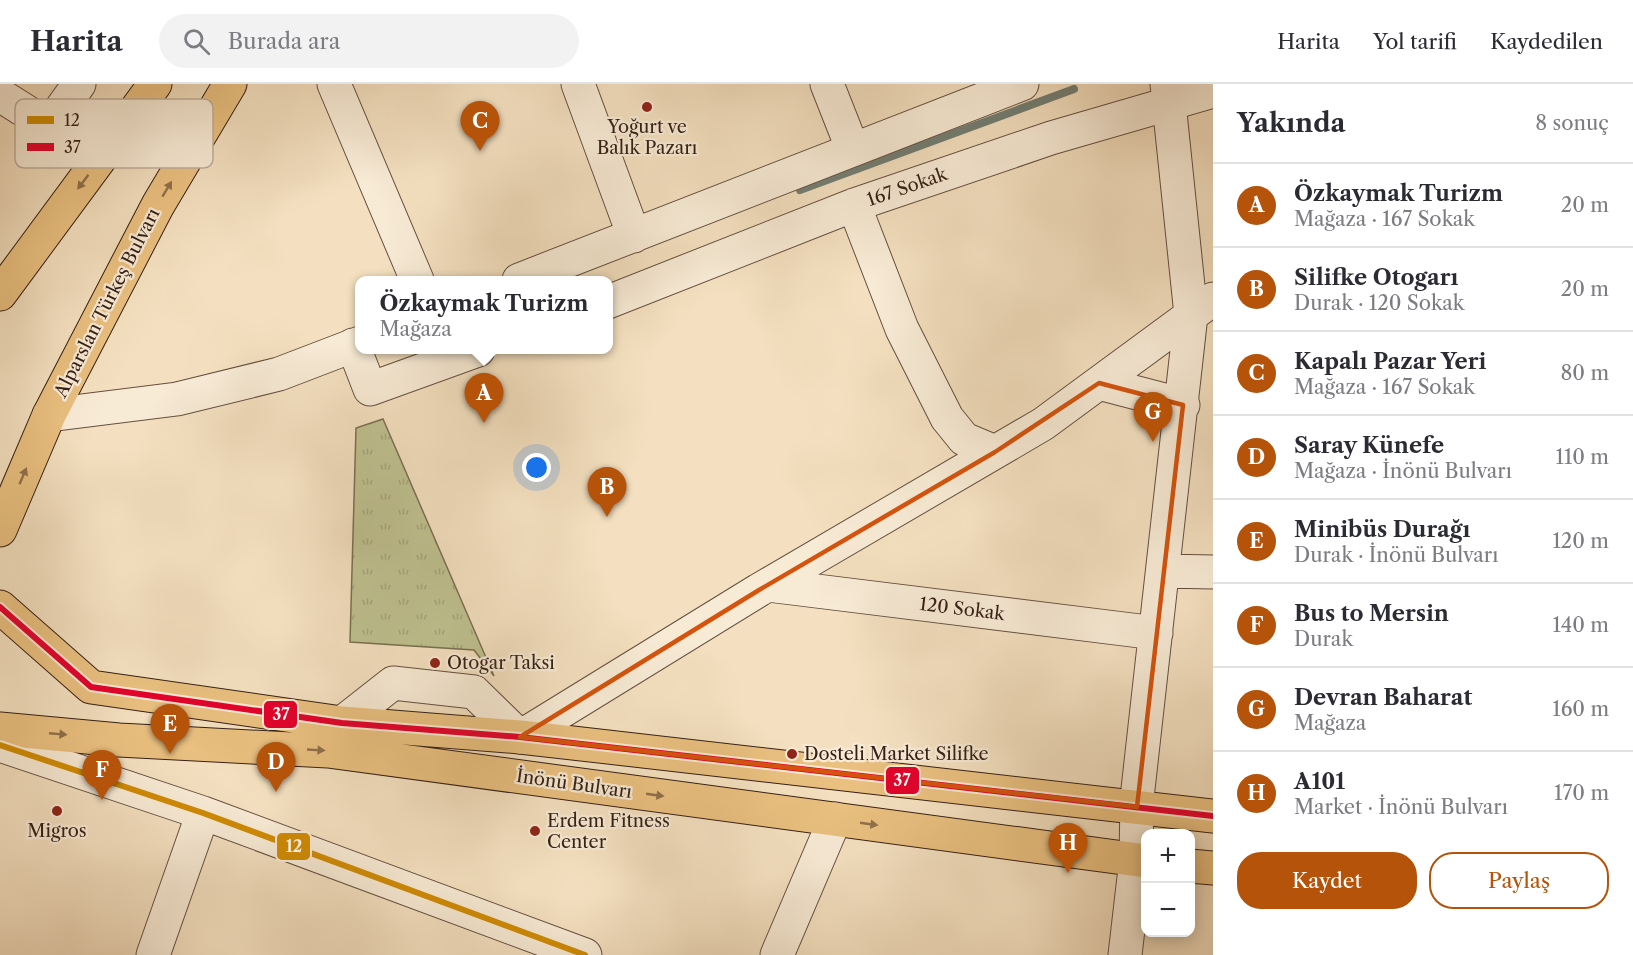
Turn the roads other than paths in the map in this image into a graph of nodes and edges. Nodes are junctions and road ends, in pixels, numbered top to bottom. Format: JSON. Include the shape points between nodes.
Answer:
{"nodes":[{"id":1,"x":80,"y":84,"type":"edge"},
{"id":2,"x":155,"y":84,"type":"edge"},
{"id":3,"x":230,"y":84,"type":"edge"},
{"id":4,"x":334,"y":84,"type":"edge"},
{"id":5,"x":578,"y":84,"type":"edge"},
{"id":6,"x":827,"y":84,"type":"edge"},
{"id":7,"x":1022,"y":84,"type":"edge"},
{"id":8,"x":1213,"y":91,"type":"edge"},
{"id":9,"x":1169,"y":94,"type":"edge"},
{"id":10,"x":0,"y":95,"type":"edge"},
{"id":11,"x":69,"y":99,"type":"edge"},
{"id":12,"x":144,"y":99,"type":"edge"},
{"id":13,"x":15,"y":104,"type":"edge"},
{"id":14,"x":213,"y":113,"type":"edge"},
{"id":15,"x":853,"y":150,"type":"junction"},
{"id":16,"x":93,"y":168,"type":"edge"},
{"id":17,"x":180,"y":168,"type":"edge"},
{"id":18,"x":854,"y":205,"type":"junction"},
{"id":19,"x":634,"y":236,"type":"junction"},
{"id":20,"x":415,"y":276,"type":"edge"},
{"id":21,"x":529,"y":276,"type":"edge"},
{"id":22,"x":0,"y":294,"type":"edge"},
{"id":23,"x":613,"y":300,"type":"edge"},
{"id":24,"x":1202,"y":307,"type":"edge"},
{"id":25,"x":355,"y":344,"type":"edge"},
{"id":26,"x":1200,"y":352,"type":"edge"},
{"id":27,"x":359,"y":354,"type":"edge"},
{"id":28,"x":467,"y":354,"type":"edge"},
{"id":29,"x":1099,"y":383,"type":"junction"},
{"id":30,"x":1183,"y":405,"type":"junction"},
{"id":31,"x":49,"y":415,"type":"junction"},
{"id":32,"x":994,"y":453,"type":"junction"},
{"id":33,"x":0,"y":530,"type":"edge"},
{"id":34,"x":1163,"y":571,"type":"junction"},
{"id":35,"x":1213,"y":572,"type":"edge"},
{"id":36,"x":768,"y":585,"type":"junction"},
{"id":37,"x":0,"y":607,"type":"edge"},
{"id":38,"x":1156,"y":633,"type":"junction"},
{"id":39,"x":342,"y":723,"type":"junction"},
{"id":40,"x":0,"y":729,"type":"edge"},
{"id":41,"x":520,"y":737,"type":"junction"},
{"id":42,"x":0,"y":745,"type":"edge"},
{"id":43,"x":1137,"y":807,"type":"junction"},
{"id":44,"x":203,"y":813,"type":"junction"},
{"id":45,"x":1213,"y":816,"type":"edge"},
{"id":46,"x":835,"y":819,"type":"junction"},
{"id":47,"x":1141,"y":860,"type":"edge"},
{"id":48,"x":1195,"y":866,"type":"edge"},
{"id":49,"x":1213,"y":868,"type":"edge"},
{"id":50,"x":153,"y":955,"type":"edge"},
{"id":51,"x":585,"y":955,"type":"edge"},
{"id":52,"x":777,"y":955,"type":"edge"},
{"id":53,"x":1125,"y":955,"type":"edge"}],
"edges":[{"from":1,"to":11,"type":"street"},
{"from":2,"to":12,"type":"main road"},
{"from":14,"to":3,"type":"main road","name":"Alparslan Türkeş Bulvarı","one_way":true},
{"from":4,"to":20,"type":"street"},
{"from":5,"to":19,"type":"street"},
{"from":6,"to":15,"type":"street"},
{"from":7,"to":15,"type":"street"},
{"from":8,"to":9,"type":"street","name":"167 Sokak"},
{"from":9,"to":18,"type":"street","name":"167 Sokak"},
{"from":9,"to":24,"type":"street"},
{"from":10,"to":13,"type":"street"},
{"from":15,"to":19,"type":"street"},
{"from":16,"to":22,"type":"main road","one_way":true},
{"from":31,"to":17,"type":"main road","name":"Alparslan Türkeş Bulvarı","one_way":true},
{"from":18,"to":23,"type":"street","name":"167 Sokak"},
{"from":18,"to":32,"type":"street","via":[[902,329],[947,418],[964,439]]},
{"from":19,"to":21,"type":"street"},
{"from":24,"to":26,"type":"street"},
{"from":24,"to":29,"type":"street"},
{"from":25,"to":31,"type":"street","via":[[279,374],[177,399]]},
{"from":26,"to":30,"type":"street"},
{"from":27,"to":28,"type":"street","via":[[370,389]]},
{"from":29,"to":30,"type":"street"},
{"from":29,"to":32,"type":"street","via":[[1043,424]]},
{"from":30,"to":34,"type":"street"},
{"from":33,"to":31,"type":"main road","name":"Alparslan Türkeş Bulvarı","one_way":true},
{"from":32,"to":36,"type":"street"},
{"from":34,"to":35,"type":"street"},
{"from":34,"to":38,"type":"street"},
{"from":36,"to":38,"type":"street","name":"120 Sokak"},
{"from":36,"to":41,"type":"street"},
{"from":37,"to":39,"type":"main road","via":[[91,687]]},
{"from":38,"to":43,"type":"street"},
{"from":39,"to":41,"type":"main road"},
{"from":39,"to":41,"type":"street","via":[[393,683],[474,692]]},
{"from":40,"to":46,"type":"main road","name":"İnönü Bulvarı","one_way":true,"via":[[119,740],[328,751]]},
{"from":41,"to":43,"type":"main road"},
{"from":42,"to":44,"type":"street"},
{"from":43,"to":45,"type":"main road"},
{"from":43,"to":47,"type":"street"},
{"from":44,"to":50,"type":"street"},
{"from":44,"to":51,"type":"street"},
{"from":46,"to":47,"type":"main road","name":"İnönü Bulvarı","one_way":true},
{"from":46,"to":52,"type":"street"},
{"from":47,"to":53,"type":"street"},
{"from":48,"to":49,"type":"main road"}]}
